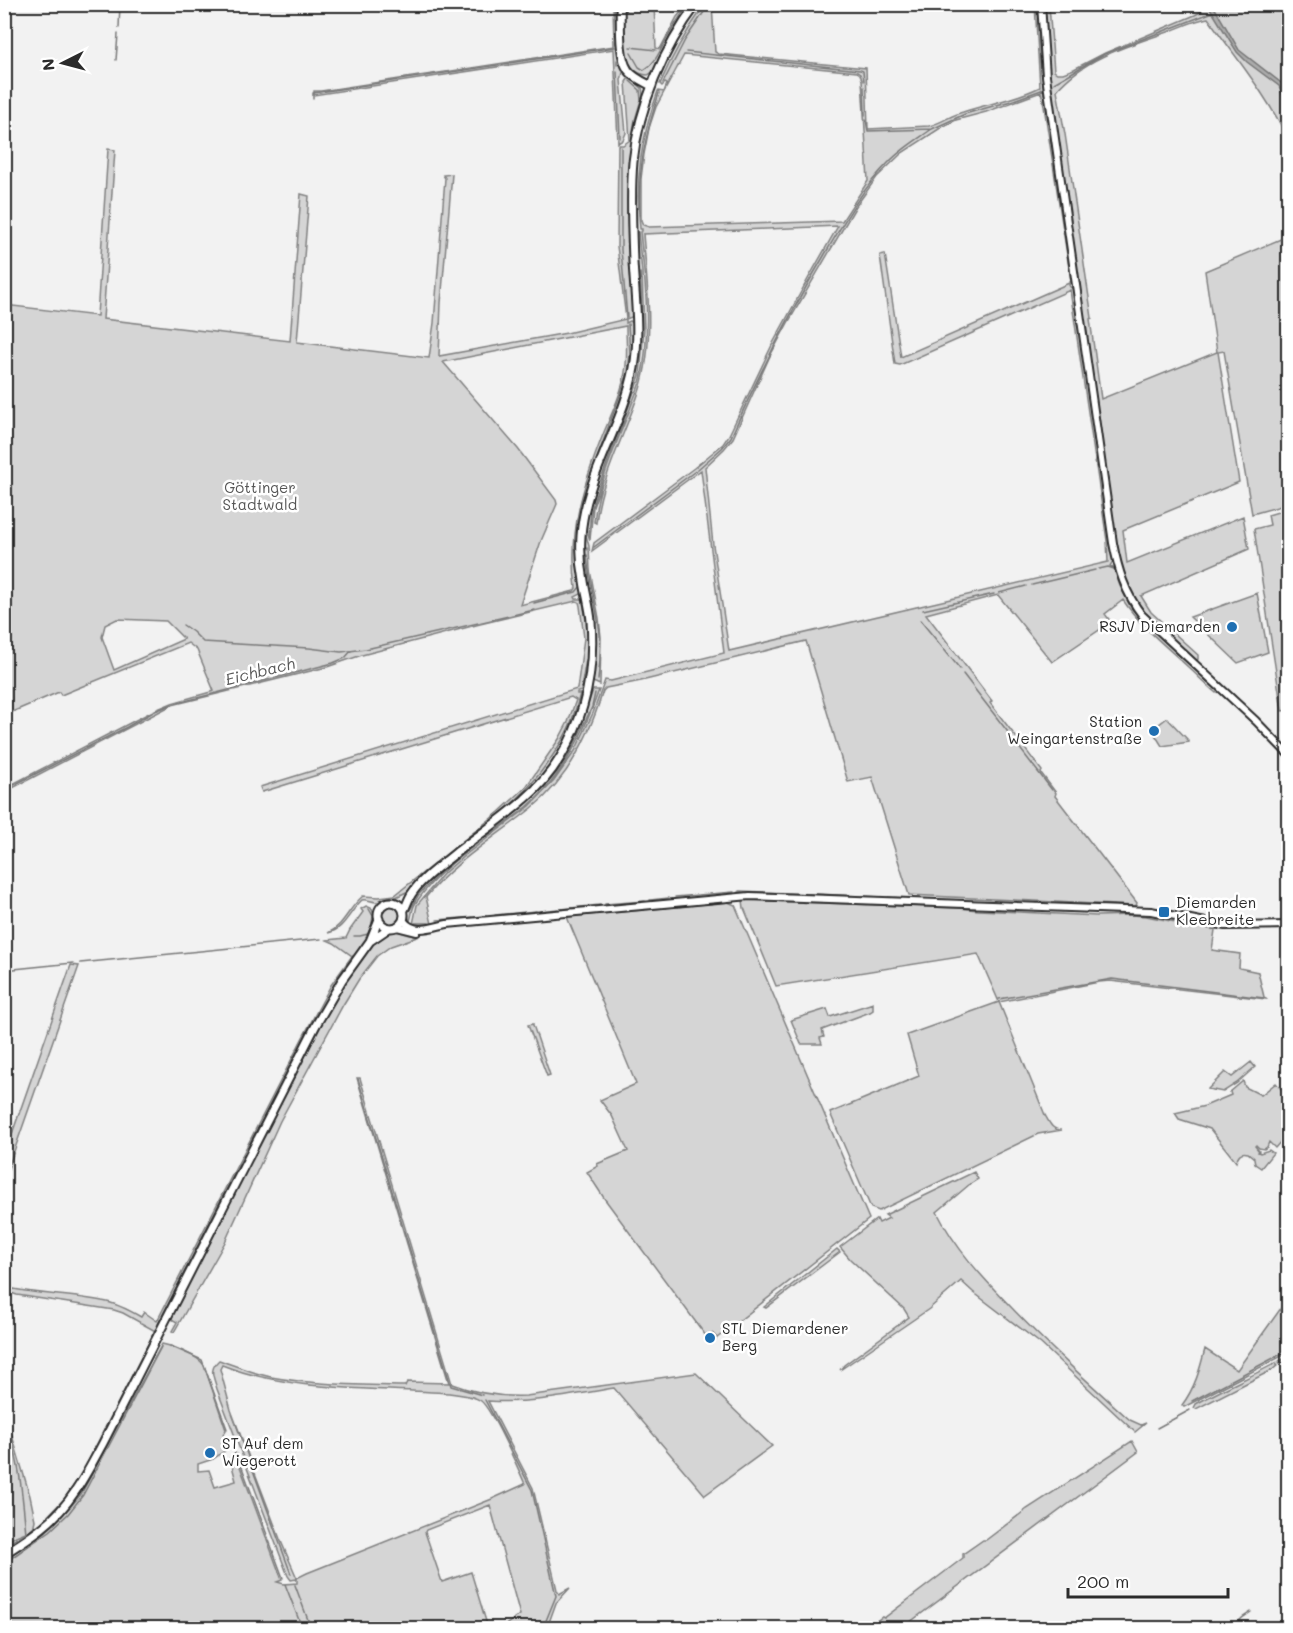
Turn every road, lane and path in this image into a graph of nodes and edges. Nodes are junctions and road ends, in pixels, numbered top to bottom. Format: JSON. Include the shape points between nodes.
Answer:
{"nodes":[{"id":1,"x":620,"y":4,"type":"edge"},
{"id":2,"x":697,"y":4,"type":"edge"},
{"id":3,"x":1041,"y":4,"type":"edge"},
{"id":4,"x":652,"y":86,"type":"junction"},
{"id":5,"x":1288,"y":754,"type":"edge"},
{"id":6,"x":412,"y":893,"type":"junction"},
{"id":7,"x":394,"y":902,"type":"junction"},
{"id":8,"x":404,"y":910,"type":"junction"},
{"id":9,"x":379,"y":919,"type":"junction"},
{"id":10,"x":404,"y":921,"type":"junction"},
{"id":11,"x":1288,"y":925,"type":"edge"},
{"id":12,"x":393,"y":928,"type":"junction"},
{"id":13,"x":431,"y":928,"type":"junction"},
{"id":14,"x":370,"y":941,"type":"junction"},
{"id":15,"x":4,"y":1554,"type":"edge"}],
"edges":[{"from":1,"to":4,"type":"main road","via":[[624,62],[639,80]]},
{"from":2,"to":4,"type":"main road","via":[[675,37]]},
{"from":3,"to":5,"type":"street","via":[[1046,76],[1113,543],[1121,576],[1142,615]]},
{"from":4,"to":6,"type":"main road","via":[[633,162],[634,369],[590,488],[582,525],[582,566],[592,639],[583,707],[564,751],[536,789]]},
{"from":6,"to":7,"type":"main road"},
{"from":6,"to":8,"type":"main road"},
{"from":7,"to":8,"type":"main road"},
{"from":7,"to":9,"type":"main road","via":[[381,907]]},
{"from":8,"to":10,"type":"main road"},
{"from":9,"to":12,"type":"main road","via":[[382,925]]},
{"from":9,"to":14,"type":"main road"},
{"from":10,"to":12,"type":"main road"},
{"from":10,"to":13,"type":"street","via":[[415,929]]},
{"from":11,"to":13,"type":"street","via":[[1225,926],[1154,911],[737,896]]},
{"from":12,"to":13,"type":"street","via":[[416,932]]},
{"from":12,"to":14,"type":"main road"},
{"from":14,"to":15,"type":"main road","via":[[316,1024],[83,1480],[55,1517]]}]}
